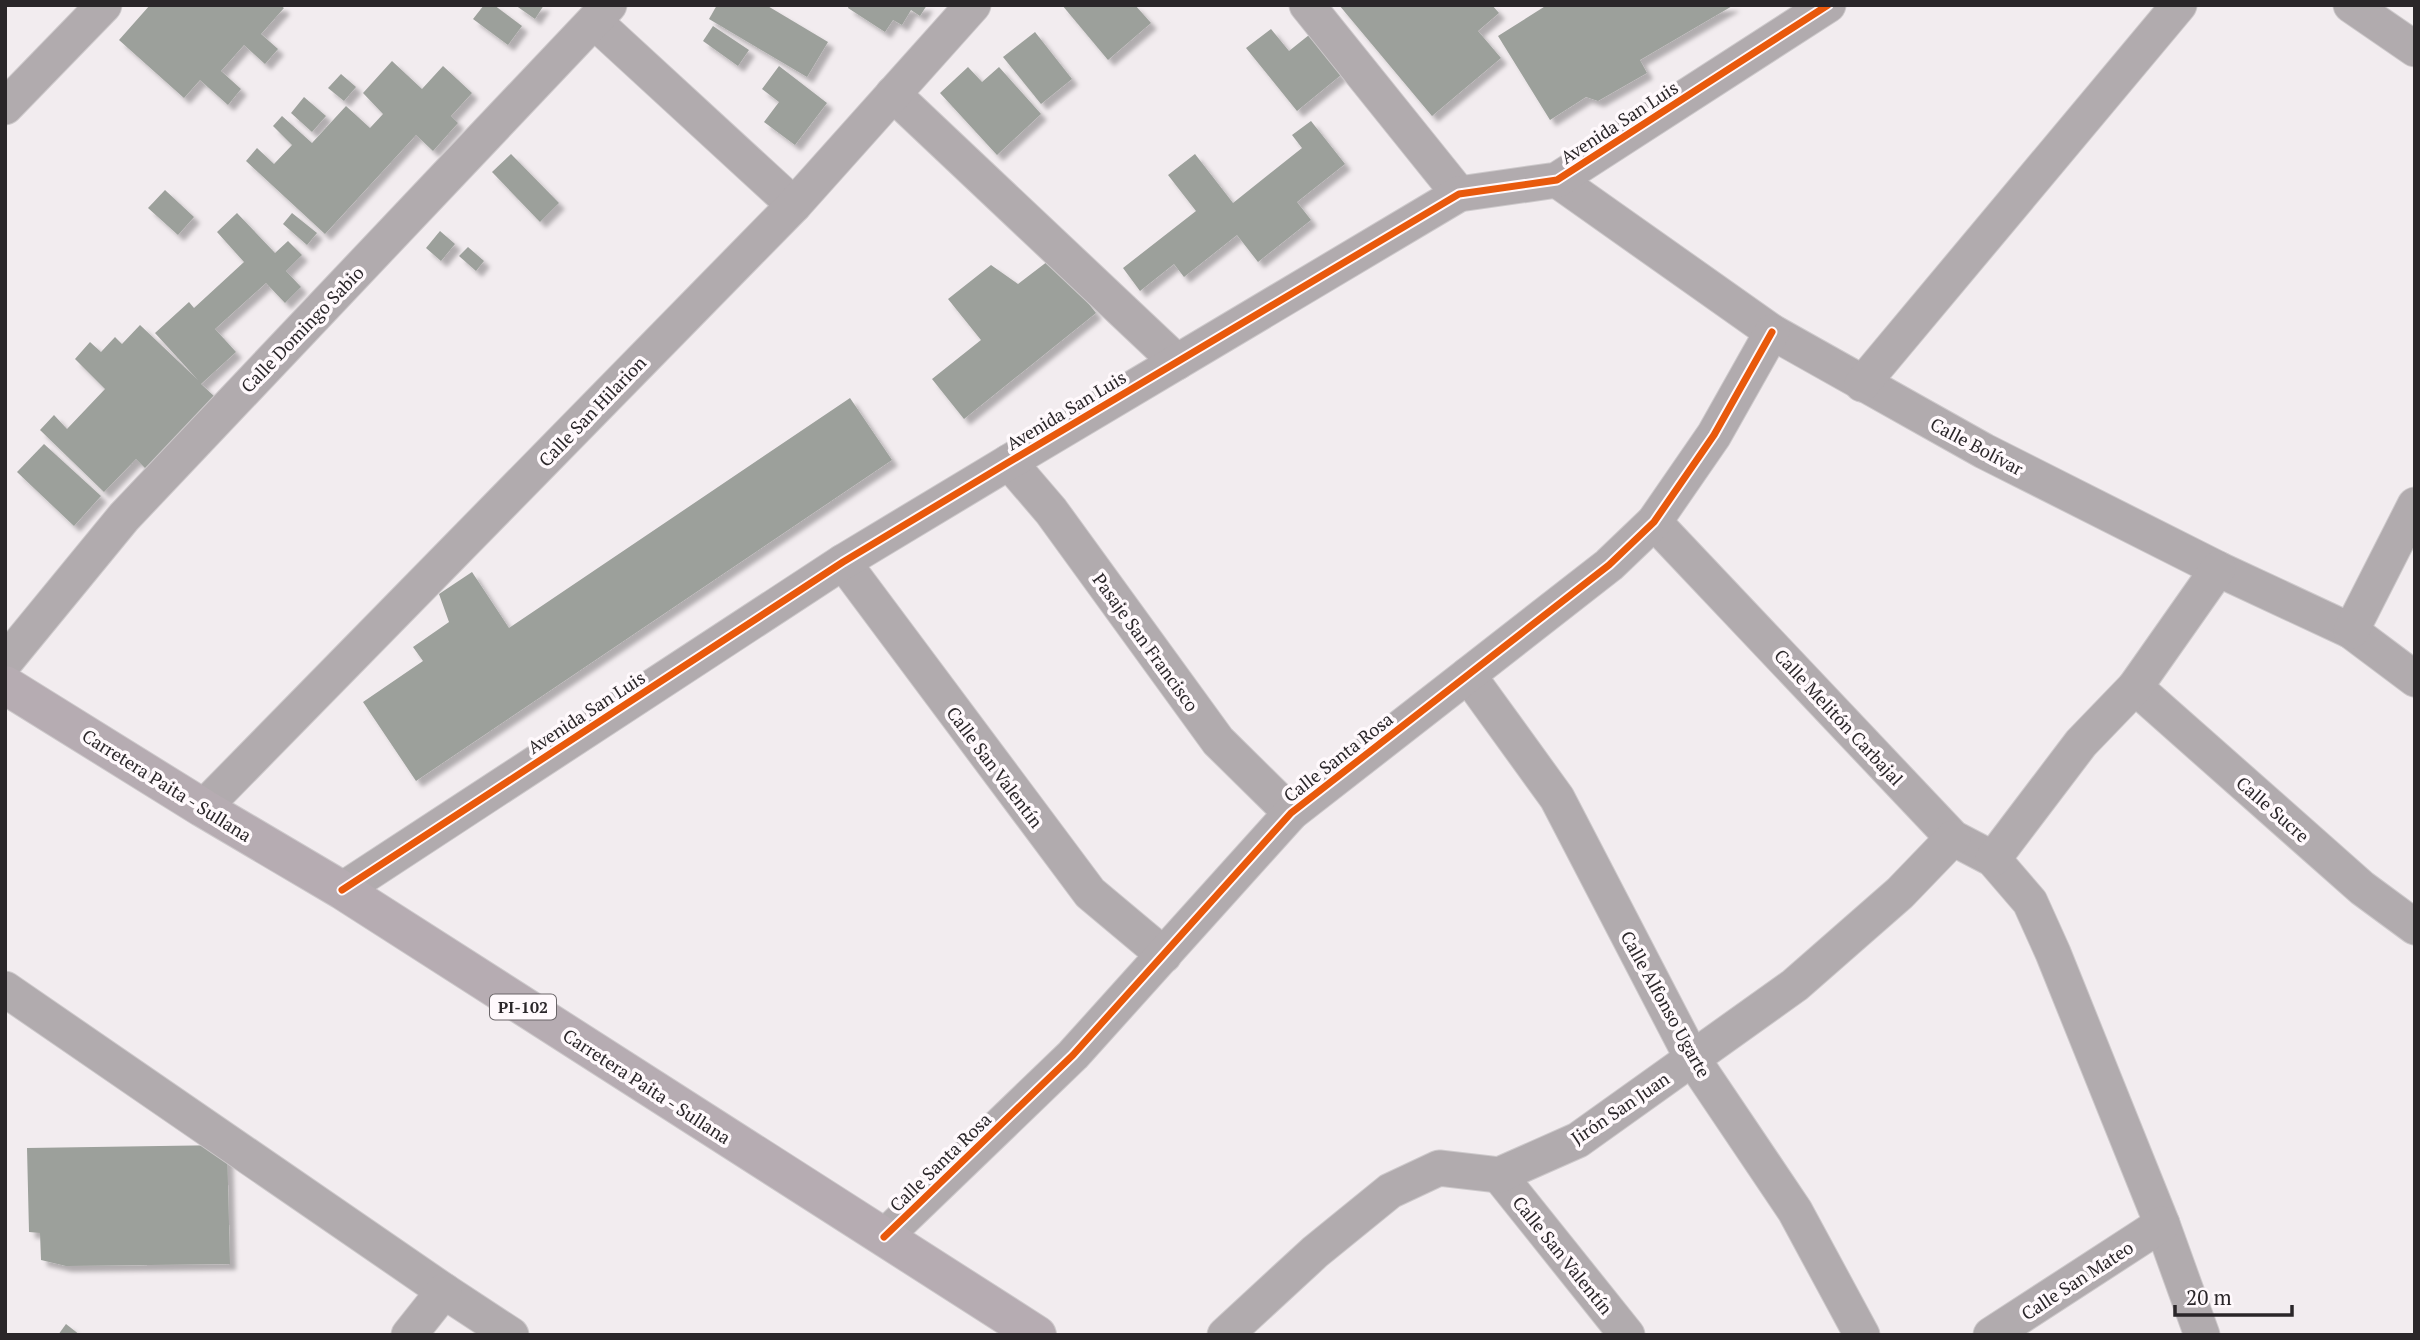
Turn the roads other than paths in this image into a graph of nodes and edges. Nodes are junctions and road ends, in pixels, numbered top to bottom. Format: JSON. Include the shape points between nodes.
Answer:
{"nodes":[{"id":1,"x":104,"y":5,"type":"edge"},
{"id":2,"x":972,"y":5,"type":"edge"},
{"id":3,"x":1307,"y":5,"type":"edge"},
{"id":4,"x":1828,"y":5,"type":"edge"},
{"id":5,"x":2179,"y":5,"type":"edge"},
{"id":6,"x":2376,"y":11,"type":"edge"},
{"id":7,"x":602,"y":14,"type":"edge"},
{"id":8,"x":2415,"y":49,"type":"edge"},
{"id":9,"x":893,"y":94,"type":"junction"},
{"id":10,"x":5,"y":107,"type":"edge"},
{"id":11,"x":1557,"y":180,"type":"junction"},
{"id":12,"x":1459,"y":194,"type":"junction"},
{"id":13,"x":794,"y":205,"type":"junction"},
{"id":14,"x":1772,"y":332,"type":"junction"},
{"id":15,"x":1177,"y":362,"type":"junction"},
{"id":16,"x":1862,"y":384,"type":"junction"},
{"id":17,"x":1009,"y":462,"type":"junction"},
{"id":18,"x":2415,"y":505,"type":"edge"},
{"id":19,"x":1654,"y":522,"type":"junction"},
{"id":20,"x":844,"y":562,"type":"junction"},
{"id":21,"x":2218,"y":569,"type":"junction"},
{"id":22,"x":2351,"y":631,"type":"junction"},
{"id":23,"x":5,"y":662,"type":"edge"},
{"id":24,"x":2409,"y":669,"type":"edge"},
{"id":25,"x":1468,"y":675,"type":"junction"},
{"id":26,"x":5,"y":685,"type":"edge"},
{"id":27,"x":2134,"y":687,"type":"junction"},
{"id":28,"x":203,"y":808,"type":"junction"},
{"id":29,"x":1291,"y":814,"type":"junction"},
{"id":30,"x":1953,"y":838,"type":"junction"},
{"id":31,"x":1993,"y":859,"type":"junction"},
{"id":32,"x":342,"y":890,"type":"junction"},
{"id":33,"x":2415,"y":927,"type":"edge"},
{"id":34,"x":1164,"y":955,"type":"junction"},
{"id":35,"x":5,"y":989,"type":"edge"},
{"id":36,"x":1692,"y":1058,"type":"junction"},
{"id":37,"x":1499,"y":1175,"type":"junction"},
{"id":38,"x":2162,"y":1224,"type":"junction"},
{"id":39,"x":884,"y":1237,"type":"junction"},
{"id":40,"x":444,"y":1291,"type":"junction"},
{"id":41,"x":409,"y":1335,"type":"edge"},
{"id":42,"x":512,"y":1335,"type":"edge"},
{"id":43,"x":1037,"y":1335,"type":"edge"},
{"id":44,"x":1225,"y":1335,"type":"edge"},
{"id":45,"x":1628,"y":1335,"type":"edge"},
{"id":46,"x":1862,"y":1335,"type":"edge"},
{"id":47,"x":1991,"y":1335,"type":"edge"},
{"id":48,"x":2202,"y":1335,"type":"edge"}],
"edges":[{"from":1,"to":10,"type":"street"},
{"from":2,"to":9,"type":"street","name":"Calle San Hilarion"},
{"from":3,"to":12,"type":"street"},
{"from":4,"to":11,"type":"street","name":"Avenida San Luis"},
{"from":5,"to":16,"type":"street"},
{"from":6,"to":8,"type":"street"},
{"from":7,"to":13,"type":"street"},
{"from":7,"to":23,"type":"street","name":"Calle Domingo Sabio","via":[[124,517]]},
{"from":9,"to":13,"type":"street","name":"Calle San Hilarion"},
{"from":9,"to":15,"type":"street"},
{"from":11,"to":12,"type":"street","name":"Avenida San Luis"},
{"from":11,"to":14,"type":"street","name":"Calle Bolívar"},
{"from":12,"to":15,"type":"street","name":"Avenida San Luis"},
{"from":13,"to":28,"type":"street","name":"Calle San Hilarion"},
{"from":14,"to":16,"type":"street","name":"Calle Bolívar"},
{"from":14,"to":19,"type":"street","name":"Calle Santa Rosa","via":[[1714,435]]},
{"from":15,"to":17,"type":"street","name":"Avenida San Luis"},
{"from":16,"to":21,"type":"street","name":"Calle Bolívar"},
{"from":17,"to":20,"type":"street","name":"Avenida San Luis"},
{"from":17,"to":29,"type":"street","name":"Pasaje San Francisco","via":[[1051,511],[1218,741]]},
{"from":18,"to":22,"type":"street"},
{"from":19,"to":25,"type":"street","name":"Calle Santa Rosa","via":[[1609,565]]},
{"from":19,"to":30,"type":"street","name":"Calle Melitón Carbajal"},
{"from":20,"to":32,"type":"street","name":"Avenida San Luis"},
{"from":20,"to":34,"type":"street","name":"Calle San Valentín","via":[[1090,893]]},
{"from":21,"to":22,"type":"street","name":"Calle Bolívar"},
{"from":21,"to":27,"type":"street"},
{"from":22,"to":24,"type":"street","name":"Calle Bolívar"},
{"from":25,"to":29,"type":"street","name":"Calle Santa Rosa"},
{"from":25,"to":36,"type":"street","name":"Calle Alfonso Ugarte","via":[[1557,798]]},
{"from":26,"to":28,"type":"main road","name":"Carretera Paita - Sullana","number":"PI-102"},
{"from":27,"to":31,"type":"street","via":[[2081,743]]},
{"from":27,"to":33,"type":"street","name":"Calle Sucre","via":[[2362,888]]},
{"from":28,"to":32,"type":"main road","name":"Carretera Paita - Sullana","number":"PI-102"},
{"from":29,"to":34,"type":"street","name":"Calle Santa Rosa"},
{"from":30,"to":31,"type":"street","name":"Calle Melitón Carbajal"},
{"from":30,"to":36,"type":"street","name":"Jirón San Juan","via":[[1900,893],[1796,985]]},
{"from":31,"to":38,"type":"street","name":"Calle Melitón Carbajal","via":[[2030,902]]},
{"from":32,"to":39,"type":"main road","name":"Carretera Paita - Sullana","number":"PI-102"},
{"from":34,"to":39,"type":"street","name":"Calle Santa Rosa","via":[[1073,1055]]},
{"from":35,"to":40,"type":"street"},
{"from":36,"to":37,"type":"street","name":"Jirón San Juan","via":[[1578,1140]]},
{"from":36,"to":46,"type":"street","name":"Calle Alfonso Ugarte","via":[[1795,1211]]},
{"from":37,"to":44,"type":"street","via":[[1439,1168],[1390,1191]]},
{"from":37,"to":45,"type":"street","name":"Calle San Valentín"},
{"from":38,"to":47,"type":"street","name":"Calle San Mateo"},
{"from":38,"to":48,"type":"street","name":"Calle Melitón Carbajal"},
{"from":39,"to":43,"type":"main road","name":"Carretera Paita - Sullana","number":"PI-102"},
{"from":40,"to":41,"type":"street"},
{"from":40,"to":42,"type":"street"}]}
